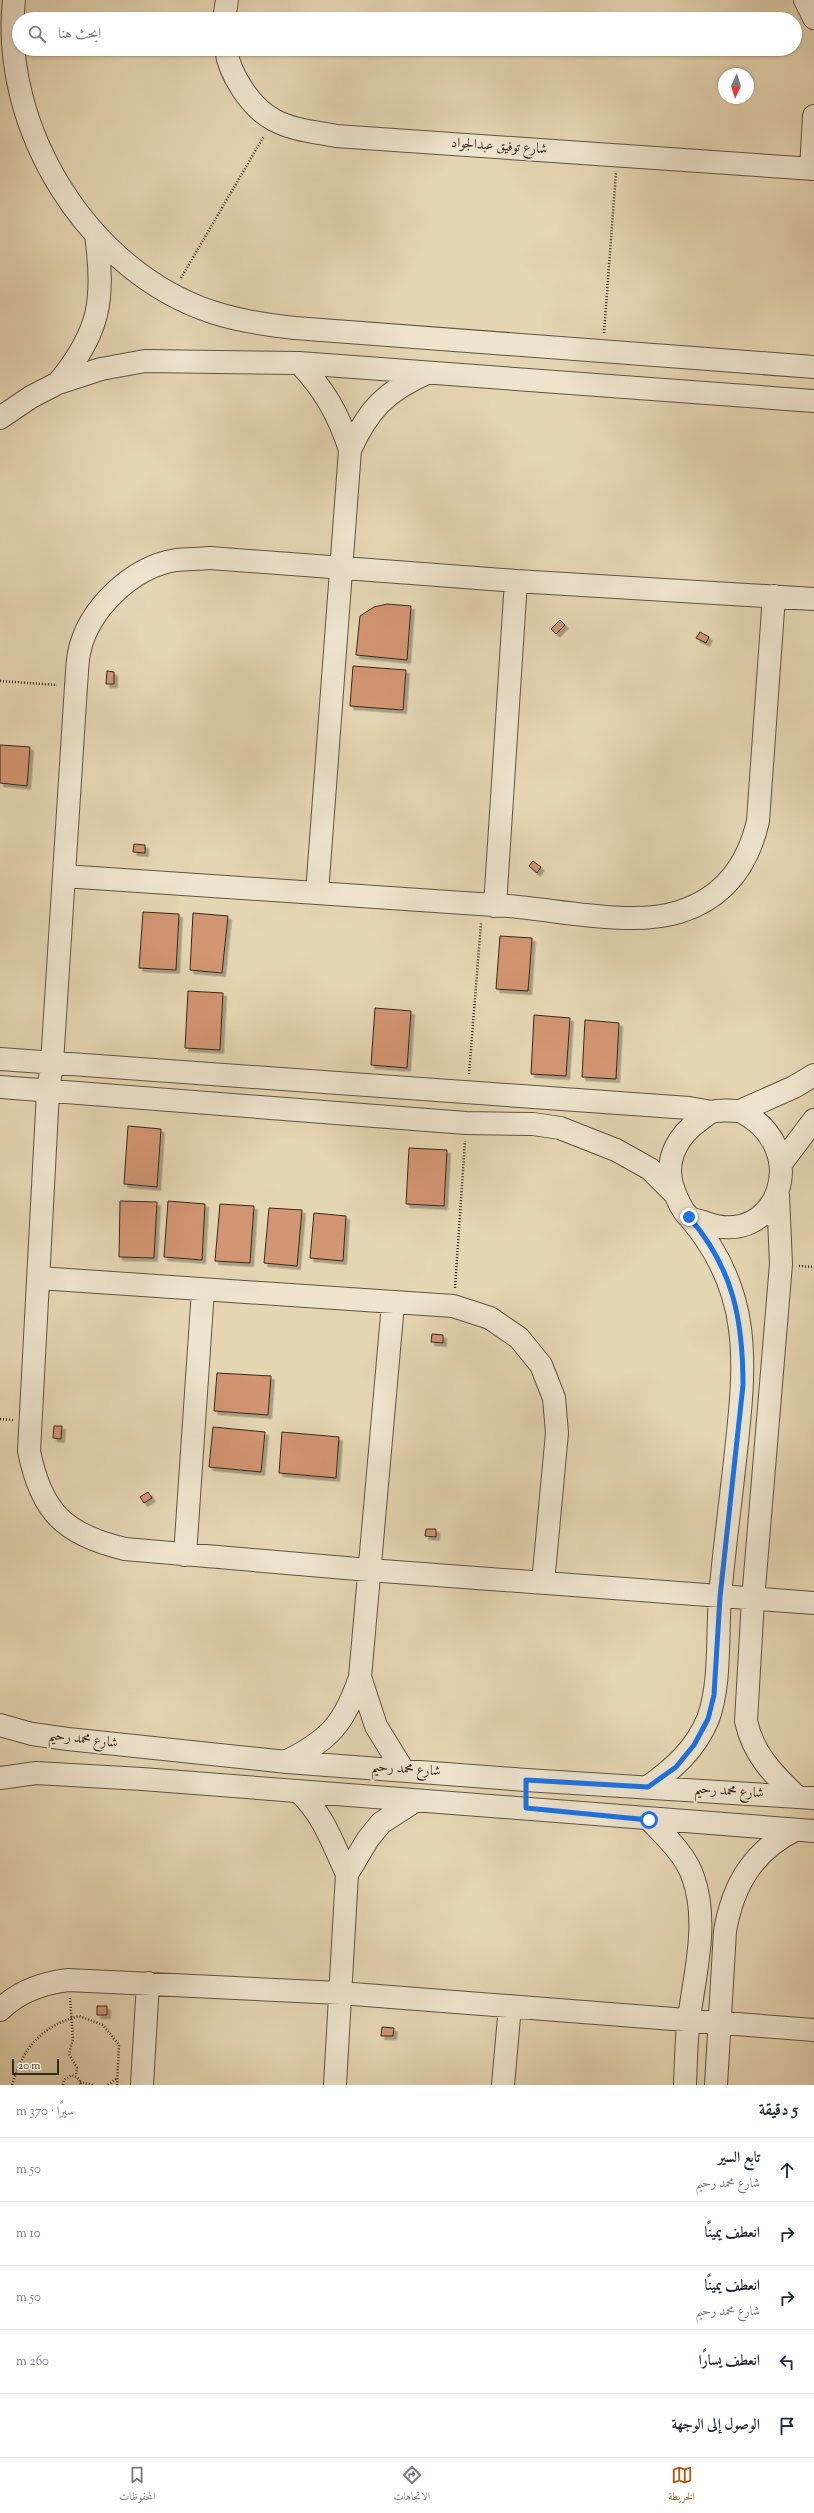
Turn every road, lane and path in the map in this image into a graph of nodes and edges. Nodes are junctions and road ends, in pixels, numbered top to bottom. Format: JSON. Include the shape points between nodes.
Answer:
{"nodes":[{"id":1,"x":14,"y":0,"type":"edge"},
{"id":2,"x":227,"y":0,"type":"edge"},
{"id":3,"x":804,"y":0,"type":"edge"},
{"id":4,"x":13,"y":12,"type":"edge"},
{"id":5,"x":225,"y":12,"type":"edge"},
{"id":6,"x":814,"y":18,"type":"edge"},
{"id":7,"x":14,"y":56,"type":"edge"},
{"id":8,"x":227,"y":56,"type":"edge"},
{"id":9,"x":814,"y":116,"type":"edge"},
{"id":10,"x":273,"y":120,"type":"junction"},
{"id":11,"x":617,"y":156,"type":"junction"},
{"id":12,"x":813,"y":169,"type":"edge"},
{"id":13,"x":96,"y":235,"type":"junction"},
{"id":14,"x":172,"y":294,"type":"junction"},
{"id":15,"x":603,"y":351,"type":"junction"},
{"id":16,"x":690,"y":358,"type":"junction"},
{"id":17,"x":299,"y":363,"type":"junction"},
{"id":18,"x":814,"y":367,"type":"edge"},
{"id":19,"x":427,"y":372,"type":"junction"},
{"id":20,"x":58,"y":383,"type":"junction"},
{"id":21,"x":687,"y":392,"type":"junction"},
{"id":22,"x":814,"y":401,"type":"edge"},
{"id":23,"x":0,"y":418,"type":"edge"},
{"id":24,"x":350,"y":450,"type":"junction"},
{"id":25,"x":341,"y":567,"type":"junction"},
{"id":26,"x":516,"y":581,"type":"junction"},
{"id":27,"x":774,"y":596,"type":"junction"},
{"id":28,"x":814,"y":599,"type":"edge"},
{"id":29,"x":0,"y":681,"type":"edge"},
{"id":30,"x":76,"y":686,"type":"junction"},
{"id":31,"x":64,"y":876,"type":"junction"},
{"id":32,"x":317,"y":893,"type":"junction"},
{"id":33,"x":489,"y":905,"type":"junction"},
{"id":34,"x":0,"y":1059,"type":"edge"},
{"id":35,"x":52,"y":1063,"type":"junction"},
{"id":36,"x":814,"y":1075,"type":"edge"},
{"id":37,"x":0,"y":1087,"type":"edge"},
{"id":38,"x":48,"y":1092,"type":"junction"},
{"id":39,"x":468,"y":1092,"type":"junction"},
{"id":40,"x":740,"y":1111,"type":"junction"},
{"id":41,"x":712,"y":1112,"type":"junction"},
{"id":42,"x":814,"y":1120,"type":"edge"},
{"id":43,"x":466,"y":1122,"type":"junction"},
{"id":44,"x":783,"y":1161,"type":"junction"},
{"id":45,"x":675,"y":1194,"type":"junction"},
{"id":46,"x":778,"y":1195,"type":"junction"},
{"id":47,"x":689,"y":1217,"type":"junction"},
{"id":48,"x":39,"y":1278,"type":"junction"},
{"id":49,"x":203,"y":1290,"type":"junction"},
{"id":50,"x":393,"y":1304,"type":"junction"},
{"id":51,"x":453,"y":1306,"type":"junction"},
{"id":52,"x":185,"y":1555,"type":"junction"},
{"id":53,"x":369,"y":1570,"type":"junction"},
{"id":54,"x":543,"y":1583,"type":"junction"},
{"id":55,"x":720,"y":1597,"type":"junction"},
{"id":56,"x":753,"y":1600,"type":"junction"},
{"id":57,"x":814,"y":1602,"type":"edge"},
{"id":58,"x":360,"y":1677,"type":"junction"},
{"id":59,"x":0,"y":1725,"type":"edge"},
{"id":60,"x":287,"y":1762,"type":"junction"},
{"id":61,"x":403,"y":1770,"type":"junction"},
{"id":62,"x":0,"y":1778,"type":"edge"},
{"id":63,"x":526,"y":1780,"type":"junction"},
{"id":64,"x":648,"y":1787,"type":"junction"},
{"id":65,"x":299,"y":1792,"type":"junction"},
{"id":66,"x":806,"y":1797,"type":"edge"},
{"id":67,"x":415,"y":1801,"type":"junction"},
{"id":68,"x":526,"y":1808,"type":"junction"},
{"id":69,"x":649,"y":1820,"type":"junction"},
{"id":70,"x":804,"y":1831,"type":"edge"},
{"id":71,"x":347,"y":1874,"type":"junction"},
{"id":72,"x":68,"y":1980,"type":"junction"},
{"id":73,"x":148,"y":1983,"type":"junction"},
{"id":74,"x":340,"y":1994,"type":"junction"},
{"id":75,"x":510,"y":2006,"type":"junction"},
{"id":76,"x":0,"y":2010,"type":"edge"},
{"id":77,"x":71,"y":2018,"type":"junction"},
{"id":78,"x":689,"y":2019,"type":"junction"},
{"id":79,"x":721,"y":2021,"type":"junction"},
{"id":80,"x":814,"y":2030,"type":"edge"},
{"id":81,"x":76,"y":2076,"type":"junction"},
{"id":82,"x":118,"y":2078,"type":"junction"},
{"id":83,"x":80,"y":2083,"type":"edge"},
{"id":84,"x":12,"y":2085,"type":"edge"},
{"id":85,"x":63,"y":2085,"type":"edge"},
{"id":86,"x":93,"y":2085,"type":"edge"},
{"id":87,"x":108,"y":2085,"type":"edge"},
{"id":88,"x":117,"y":2085,"type":"edge"},
{"id":89,"x":142,"y":2085,"type":"edge"},
{"id":90,"x":336,"y":2085,"type":"edge"},
{"id":91,"x":504,"y":2085,"type":"edge"},
{"id":92,"x":685,"y":2085,"type":"edge"},
{"id":93,"x":716,"y":2085,"type":"edge"}],
"edges":[{"from":1,"to":4,"type":"street"},
{"from":2,"to":5,"type":"street"},
{"from":3,"to":6,"type":"street"},
{"from":7,"to":13,"type":"street","via":[[22,103],[36,142],[55,179]]},
{"from":8,"to":10,"type":"street","name":"شارع توفيق عبدالجواد","via":[[228,63],[246,96]]},
{"from":9,"to":12,"type":"street"},
{"from":10,"to":11,"type":"street","name":"شارع توفيق عبدالجواد","via":[[336,136]]},
{"from":10,"to":14,"type":"path"},
{"from":11,"to":12,"type":"street","name":"شارع توفيق عبدالجواد"},
{"from":11,"to":15,"type":"path"},
{"from":13,"to":14,"type":"street","via":[[132,268]]},
{"from":13,"to":20,"type":"street","via":[[100,299],[92,330],[78,359]]},
{"from":14,"to":15,"type":"street","via":[[211,312],[252,323]]},
{"from":15,"to":16,"type":"street"},
{"from":16,"to":18,"type":"street"},
{"from":16,"to":21,"type":"street"},
{"from":17,"to":19,"type":"street"},
{"from":17,"to":20,"type":"street","via":[[146,361],[101,369]]},
{"from":17,"to":24,"type":"street","via":[[331,402]]},
{"from":19,"to":21,"type":"street"},
{"from":19,"to":24,"type":"street","via":[[401,384],[379,402],[361,424]]},
{"from":20,"to":23,"type":"street"},
{"from":21,"to":22,"type":"street"},
{"from":24,"to":25,"type":"street"},
{"from":25,"to":26,"type":"street"},
{"from":25,"to":30,"type":"street","via":[[210,558],[175,560],[142,572],[114,592],[92,619],[80,652]]},
{"from":25,"to":32,"type":"street"},
{"from":26,"to":27,"type":"street"},
{"from":26,"to":33,"type":"street"},
{"from":27,"to":28,"type":"street"},
{"from":27,"to":33,"type":"street","via":[[758,821],[753,843],[740,870],[702,902],[680,912],[662,916],[630,918]]},
{"from":29,"to":30,"type":"path"},
{"from":30,"to":31,"type":"street"},
{"from":31,"to":32,"type":"street"},
{"from":31,"to":35,"type":"street"},
{"from":32,"to":33,"type":"street"},
{"from":33,"to":39,"type":"path"},
{"from":34,"to":35,"type":"street"},
{"from":35,"to":38,"type":"street"},
{"from":35,"to":39,"type":"street"},
{"from":36,"to":40,"type":"street","via":[[794,1087]]},
{"from":37,"to":38,"type":"street"},
{"from":38,"to":43,"type":"street"},
{"from":38,"to":48,"type":"street"},
{"from":39,"to":41,"type":"street","via":[[689,1108]]},
{"from":40,"to":41,"type":"street"},
{"from":40,"to":44,"type":"street","via":[[756,1119],[777,1143]]},
{"from":41,"to":45,"type":"street","via":[[694,1124],[680,1138],[672,1156],[670,1175]]},
{"from":42,"to":44,"type":"street"},
{"from":43,"to":45,"type":"street","via":[[533,1124],[560,1128],[616,1150],[650,1169]]},
{"from":43,"to":51,"type":"path"},
{"from":44,"to":46,"type":"street","via":[[783,1178]]},
{"from":45,"to":47,"type":"street"},
{"from":46,"to":47,"type":"street","via":[[767,1211],[751,1222],[732,1227],[712,1225]]},
{"from":46,"to":56,"type":"street","via":[[781,1264]]},
{"from":47,"to":55,"type":"street","via":[[706,1237],[724,1267],[734,1295],[742,1335],[743,1385]]},
{"from":48,"to":49,"type":"street"},
{"from":48,"to":52,"type":"street","via":[[29,1451],[35,1480],[49,1507],[70,1528],[96,1543],[125,1549]]},
{"from":49,"to":50,"type":"street"},
{"from":49,"to":52,"type":"street"},
{"from":50,"to":51,"type":"street"},
{"from":50,"to":53,"type":"street"},
{"from":51,"to":54,"type":"street","via":[[490,1318],[519,1338],[541,1366],[554,1398],[557,1433]]},
{"from":52,"to":53,"type":"street"},
{"from":53,"to":54,"type":"street"},
{"from":53,"to":58,"type":"street"},
{"from":54,"to":55,"type":"street"},
{"from":55,"to":56,"type":"street"},
{"from":55,"to":64,"type":"street","via":[[714,1695],[708,1719],[694,1745],[676,1767]]},
{"from":56,"to":57,"type":"street"},
{"from":56,"to":66,"type":"street","via":[[746,1692],[746,1721],[750,1738],[772,1774]]},
{"from":58,"to":60,"type":"street","via":[[351,1704],[335,1729],[313,1748]]},
{"from":58,"to":61,"type":"street","via":[[376,1726]]},
{"from":59,"to":60,"type":"street","name":"شارع محمد رحيم","via":[[32,1734],[68,1739]]},
{"from":60,"to":61,"type":"street","name":"شارع محمد رحيم"},
{"from":61,"to":63,"type":"street","name":"شارع محمد رحيم"},
{"from":62,"to":65,"type":"street","via":[[36,1774]]},
{"from":63,"to":64,"type":"street","name":"شارع محمد رحيم"},
{"from":63,"to":68,"type":"street"},
{"from":64,"to":66,"type":"street","name":"شارع محمد رحيم"},
{"from":65,"to":67,"type":"street"},
{"from":65,"to":71,"type":"street","via":[[320,1816]]},
{"from":67,"to":68,"type":"street"},
{"from":67,"to":71,"type":"street","via":[[381,1823]]},
{"from":68,"to":69,"type":"street"},
{"from":69,"to":70,"type":"street"},
{"from":69,"to":78,"type":"street","via":[[678,1853],[693,1875],[699,1900],[696,1979]]},
{"from":70,"to":79,"type":"street","via":[[774,1841],[762,1852],[748,1869],[729,1906],[725,1931]]},
{"from":71,"to":74,"type":"street"},
{"from":72,"to":73,"type":"street"},
{"from":72,"to":76,"type":"street","via":[[50,1982],[35,1988],[20,1995]]},
{"from":72,"to":77,"type":"path"},
{"from":73,"to":74,"type":"street"},
{"from":73,"to":89,"type":"street"},
{"from":74,"to":75,"type":"street"},
{"from":74,"to":90,"type":"street"},
{"from":75,"to":78,"type":"street"},
{"from":75,"to":91,"type":"street"},
{"from":77,"to":81,"type":"path","via":[[73,2039],[69,2054],[77,2068]]},
{"from":77,"to":82,"type":"path","via":[[79,2016],[92,2019],[112,2034],[119,2045]]},
{"from":77,"to":84,"type":"path","via":[[40,2034],[27,2049]]},
{"from":78,"to":79,"type":"street"},
{"from":78,"to":92,"type":"street"},
{"from":79,"to":80,"type":"street"},
{"from":79,"to":93,"type":"street"},
{"from":81,"to":83,"type":"path"},
{"from":81,"to":85,"type":"path","via":[[67,2076]]},
{"from":82,"to":87,"type":"path"},
{"from":82,"to":88,"type":"path"},
{"from":83,"to":86,"type":"path"}]}
